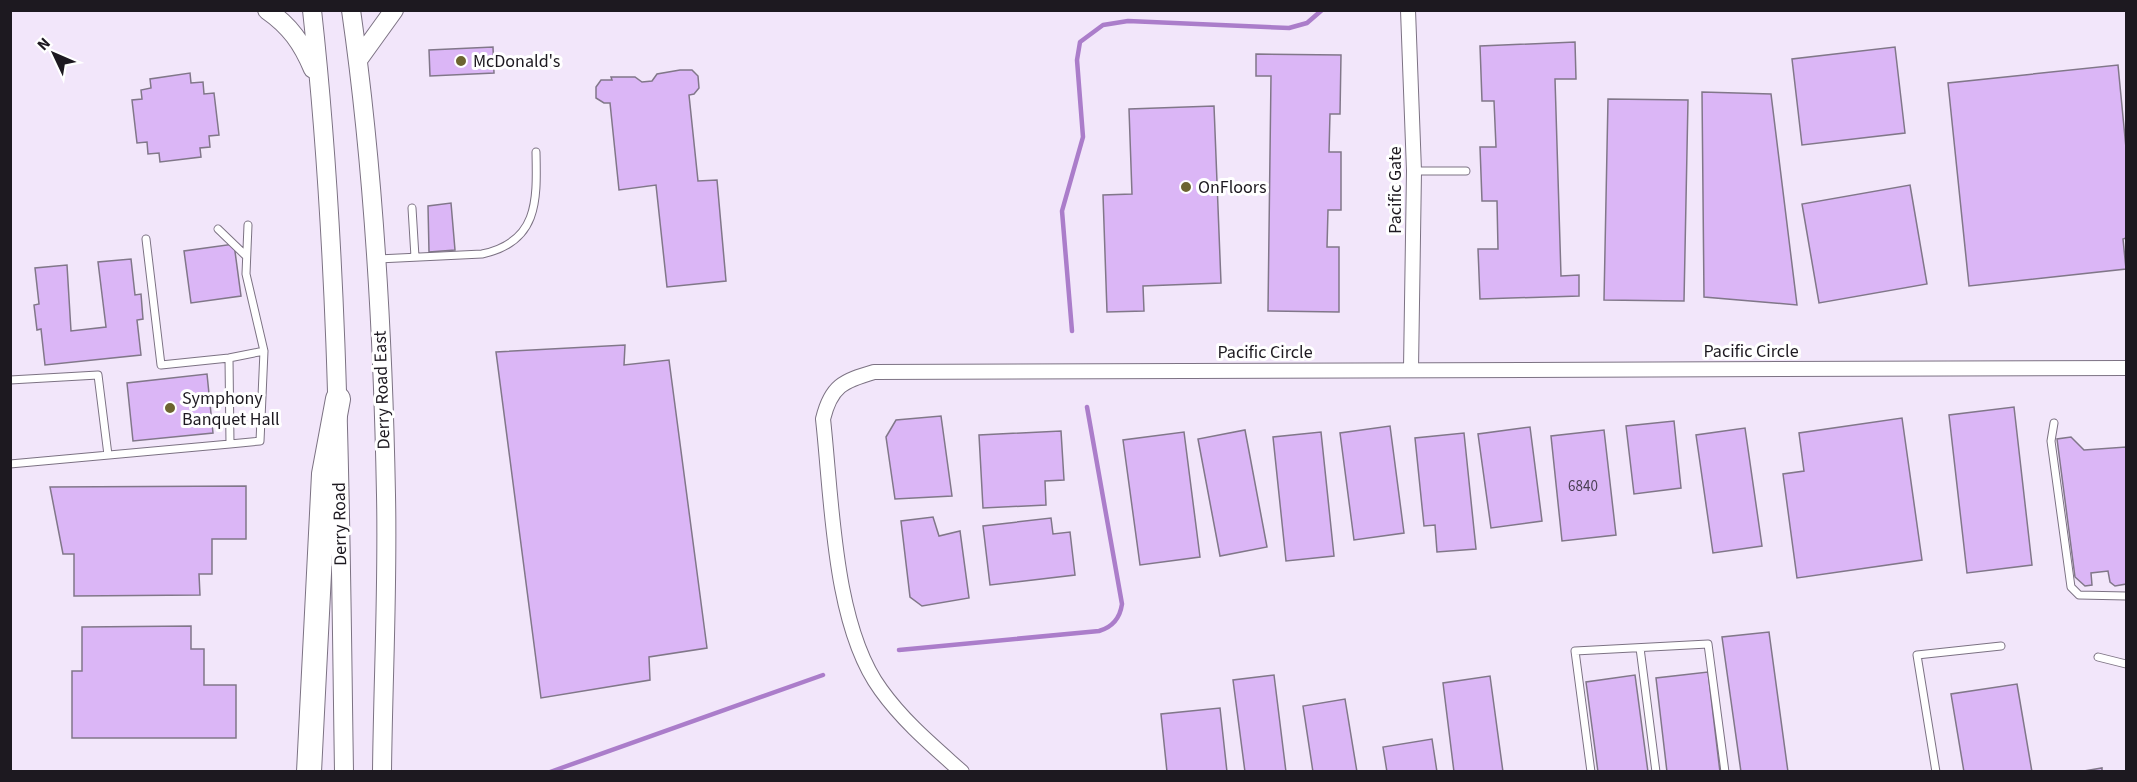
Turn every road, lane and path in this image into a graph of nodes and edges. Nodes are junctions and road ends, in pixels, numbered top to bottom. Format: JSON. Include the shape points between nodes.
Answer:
{"nodes":[{"id":1,"x":267,"y":10,"type":"edge"},
{"id":2,"x":312,"y":10,"type":"edge"},
{"id":3,"x":351,"y":10,"type":"edge"},
{"id":4,"x":394,"y":10,"type":"edge"},
{"id":5,"x":1408,"y":10,"type":"edge"},
{"id":6,"x":358,"y":60,"type":"junction"},
{"id":7,"x":320,"y":88,"type":"junction"},
{"id":8,"x":536,"y":152,"type":"dead end"},
{"id":9,"x":1414,"y":171,"type":"junction"},
{"id":10,"x":1466,"y":171,"type":"dead end"},
{"id":11,"x":412,"y":208,"type":"dead end"},
{"id":12,"x":248,"y":225,"type":"dead end"},
{"id":13,"x":218,"y":229,"type":"dead end"},
{"id":14,"x":146,"y":239,"type":"dead end"},
{"id":15,"x":245,"y":255,"type":"junction"},
{"id":16,"x":415,"y":257,"type":"junction"},
{"id":17,"x":376,"y":259,"type":"junction"},
{"id":18,"x":264,"y":351,"type":"junction"},
{"id":19,"x":229,"y":358,"type":"junction"},
{"id":20,"x":2127,"y":368,"type":"edge"},
{"id":21,"x":1411,"y":369,"type":"junction"},
{"id":22,"x":10,"y":380,"type":"edge"},
{"id":23,"x":338,"y":399,"type":"junction"},
{"id":24,"x":2054,"y":423,"type":"dead end"},
{"id":25,"x":230,"y":444,"type":"junction"},
{"id":26,"x":108,"y":455,"type":"junction"},
{"id":27,"x":10,"y":464,"type":"edge"},
{"id":28,"x":2127,"y":597,"type":"edge"},
{"id":29,"x":2001,"y":646,"type":"dead end"},
{"id":30,"x":1640,"y":648,"type":"junction"},
{"id":31,"x":2098,"y":657,"type":"dead end"},
{"id":32,"x":2127,"y":664,"type":"edge"},
{"id":33,"x":309,"y":771,"type":"edge"},
{"id":34,"x":344,"y":771,"type":"edge"},
{"id":35,"x":382,"y":771,"type":"edge"},
{"id":36,"x":962,"y":771,"type":"edge"},
{"id":37,"x":1592,"y":771,"type":"edge"},
{"id":38,"x":1656,"y":771,"type":"edge"},
{"id":39,"x":1725,"y":771,"type":"edge"},
{"id":40,"x":1936,"y":771,"type":"edge"}],
"edges":[{"from":1,"to":7,"type":"main road","via":[[286,24],[304,48]]},
{"from":2,"to":7,"type":"main road"},
{"from":3,"to":6,"type":"main road","name":"Derry Road East"},
{"from":4,"to":6,"type":"main road"},
{"from":5,"to":9,"type":"street","name":"Pacific Gate"},
{"from":6,"to":17,"type":"main road","name":"Derry Road East"},
{"from":7,"to":23,"type":"main road","name":"Derry Road","via":[[334,277]]},
{"from":8,"to":16,"type":"lane","via":[[535,207],[529,225],[514,240],[482,254]]},
{"from":9,"to":10,"type":"lane"},
{"from":9,"to":21,"type":"street","name":"Pacific Gate"},
{"from":11,"to":16,"type":"lane"},
{"from":12,"to":15,"type":"lane"},
{"from":13,"to":15,"type":"lane"},
{"from":14,"to":19,"type":"lane","via":[[161,365]]},
{"from":15,"to":18,"type":"lane"},
{"from":16,"to":17,"type":"lane"},
{"from":17,"to":35,"type":"main road","name":"Derry Road East","via":[[386,496]]},
{"from":18,"to":19,"type":"lane"},
{"from":18,"to":25,"type":"lane","via":[[260,441]]},
{"from":19,"to":25,"type":"lane"},
{"from":20,"to":21,"type":"street","name":"Pacific Circle"},
{"from":21,"to":36,"type":"street","name":"Pacific Circle","via":[[874,372],[846,380],[828,398],[823,419],[845,602],[860,649],[880,689],[911,726]]},
{"from":22,"to":26,"type":"lane","via":[[98,375]]},
{"from":23,"to":33,"type":"highway","via":[[324,474]]},
{"from":23,"to":34,"type":"main road","name":"Derry Road"},
{"from":24,"to":28,"type":"lane","via":[[2051,441],[2071,587],[2079,595]]},
{"from":25,"to":26,"type":"lane"},
{"from":26,"to":27,"type":"lane"},
{"from":29,"to":40,"type":"lane","via":[[1917,655]]},
{"from":30,"to":37,"type":"lane","via":[[1575,651]]},
{"from":30,"to":38,"type":"lane"},
{"from":30,"to":39,"type":"lane","via":[[1708,644]]},
{"from":31,"to":32,"type":"lane"}]}
